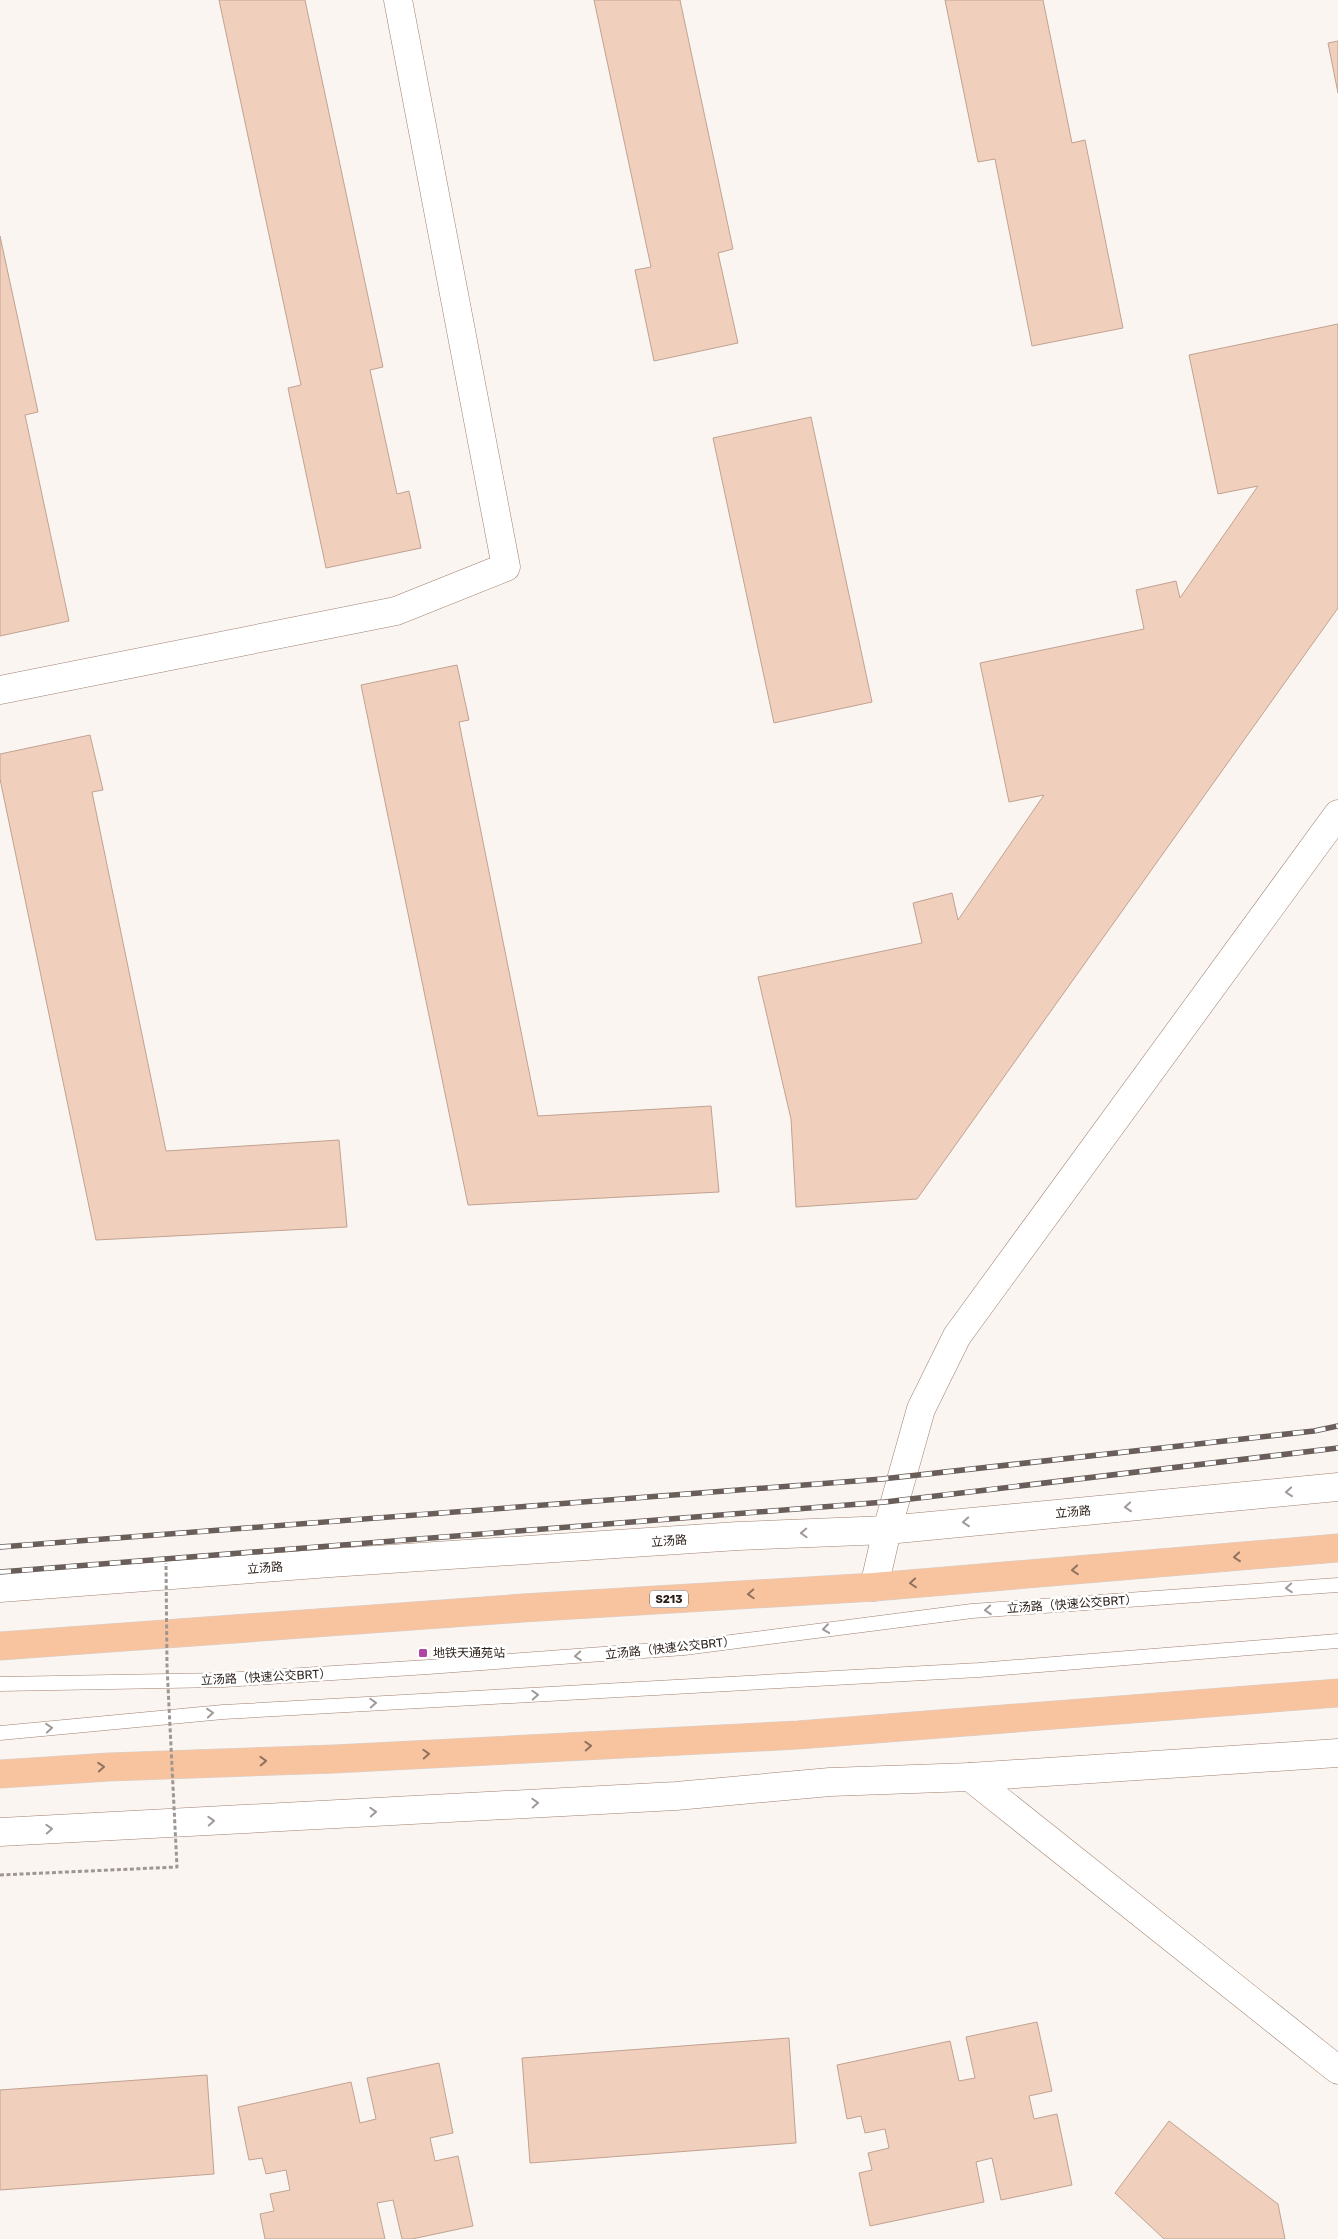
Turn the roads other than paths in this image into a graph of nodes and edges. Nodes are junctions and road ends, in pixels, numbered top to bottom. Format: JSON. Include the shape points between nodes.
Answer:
{"nodes":[{"id":1,"x":398,"y":0,"type":"edge"},
{"id":2,"x":0,"y":690,"type":"edge"},
{"id":3,"x":1338,"y":814,"type":"edge"},
{"id":4,"x":1338,"y":1487,"type":"edge"},
{"id":5,"x":887,"y":1530,"type":"junction"},
{"id":6,"x":1338,"y":1548,"type":"edge"},
{"id":7,"x":1338,"y":1584,"type":"edge"},
{"id":8,"x":874,"y":1587,"type":"junction"},
{"id":9,"x":0,"y":1588,"type":"edge"},
{"id":10,"x":1338,"y":1641,"type":"edge"},
{"id":11,"x":0,"y":1646,"type":"edge"},
{"id":12,"x":0,"y":1684,"type":"edge"},
{"id":13,"x":1338,"y":1693,"type":"edge"},
{"id":14,"x":0,"y":1733,"type":"edge"},
{"id":15,"x":1338,"y":1753,"type":"edge"},
{"id":16,"x":0,"y":1774,"type":"edge"},
{"id":17,"x":970,"y":1777,"type":"junction"},
{"id":18,"x":0,"y":1832,"type":"edge"},
{"id":19,"x":1338,"y":2070,"type":"edge"}],
"edges":[{"from":1,"to":2,"type":"street","via":[[506,568],[396,611]]},
{"from":3,"to":5,"type":"street","via":[[957,1336],[921,1409]]},
{"from":4,"to":5,"type":"street","name":"立汤路","one_way":true},
{"from":5,"to":8,"type":"street"},
{"from":5,"to":9,"type":"street","name":"立汤路","one_way":true,"via":[[738,1536],[340,1562]]},
{"from":6,"to":8,"type":"main road","number":"S213","one_way":true},
{"from":7,"to":12,"type":"lane","name":"立汤路（快速公交BRT）","one_way":true,"via":[[972,1611],[684,1648],[497,1662],[223,1680]]},
{"from":8,"to":11,"type":"main road","number":"S213","one_way":true,"via":[[523,1608]]},
{"from":14,"to":10,"type":"lane","one_way":true,"via":[[223,1712],[979,1670]]},
{"from":16,"to":13,"type":"main road","one_way":true,"via":[[798,1735]]},
{"from":15,"to":17,"type":"street"},
{"from":18,"to":17,"type":"street","one_way":true,"via":[[676,1796],[830,1782]]},
{"from":17,"to":19,"type":"street"}]}
